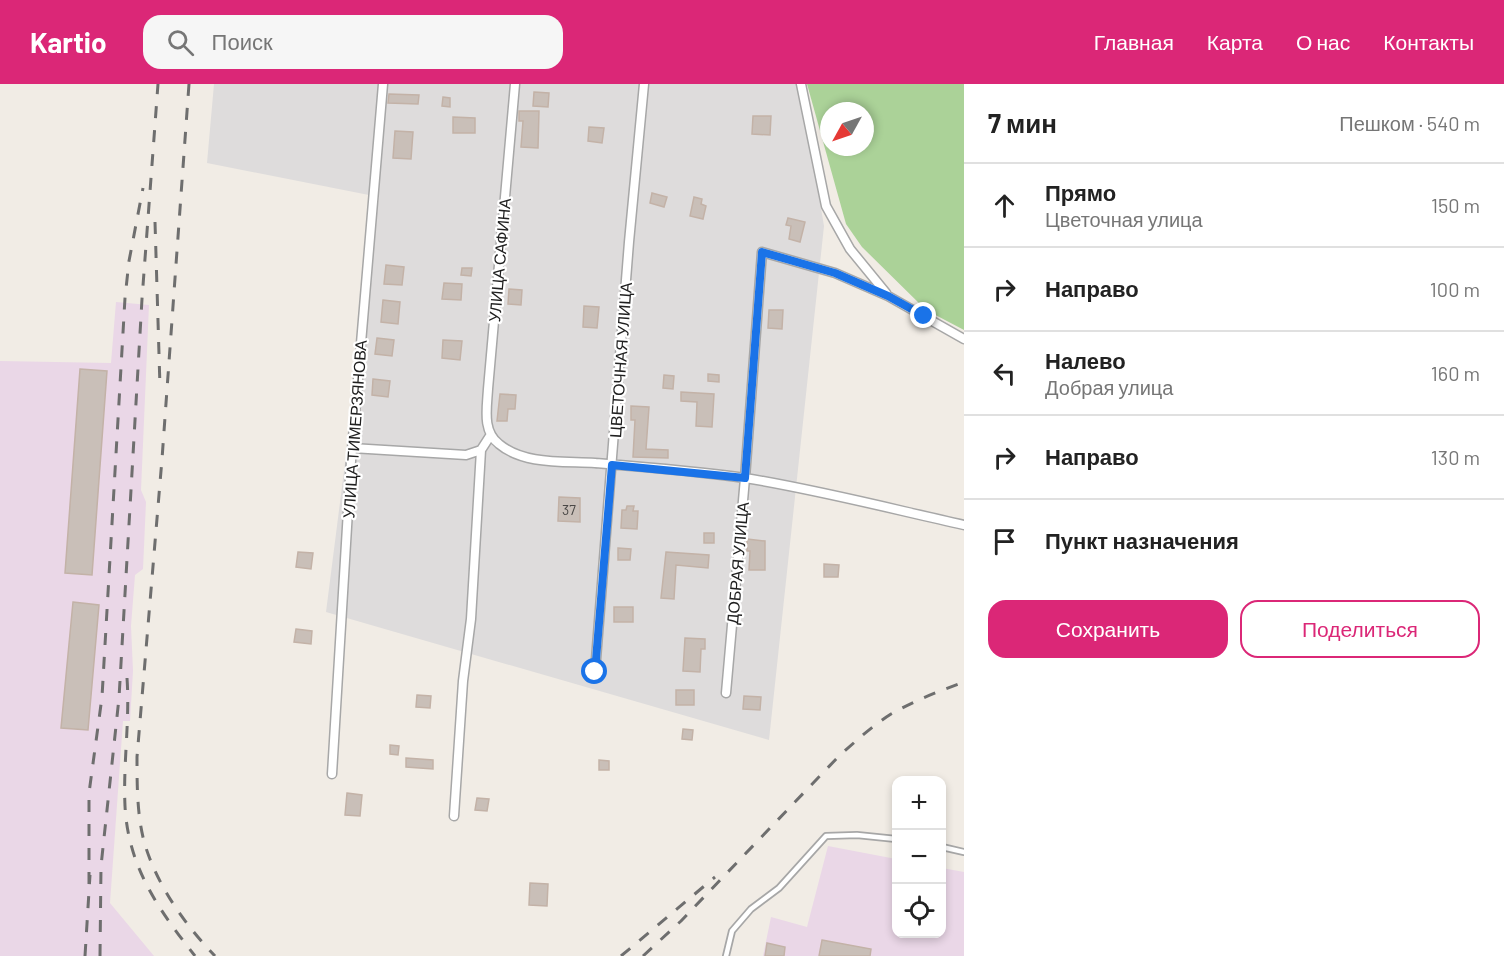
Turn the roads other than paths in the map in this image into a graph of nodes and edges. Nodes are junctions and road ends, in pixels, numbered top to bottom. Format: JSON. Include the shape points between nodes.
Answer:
{"nodes":[{"id":1,"x":383,"y":84,"type":"edge"},
{"id":2,"x":514,"y":84,"type":"edge"},
{"id":3,"x":644,"y":84,"type":"edge"},
{"id":4,"x":801,"y":84,"type":"edge"},
{"id":5,"x":888,"y":296,"type":"junction"},
{"id":6,"x":964,"y":339,"type":"edge"},
{"id":7,"x":490,"y":436,"type":"junction"},
{"id":8,"x":352,"y":448,"type":"junction"},
{"id":9,"x":481,"y":450,"type":"junction"},
{"id":10,"x":612,"y":465,"type":"junction"},
{"id":11,"x":745,"y":478,"type":"junction"},
{"id":12,"x":964,"y":525,"type":"edge"},
{"id":13,"x":595,"y":672,"type":"dead end"},
{"id":14,"x":726,"y":693,"type":"dead end"},
{"id":15,"x":332,"y":774,"type":"dead end"},
{"id":16,"x":454,"y":816,"type":"dead end"},
{"id":17,"x":892,"y":838,"type":"edge"},
{"id":18,"x":946,"y":848,"type":"edge"},
{"id":19,"x":964,"y":852,"type":"edge"},
{"id":20,"x":726,"y":956,"type":"edge"}],
"edges":[{"from":1,"to":8,"type":"street","name":"УЛИЦА ТИМЕРЗЯНОВА"},
{"from":2,"to":7,"type":"street","name":"УЛИЦА САФИНА","via":[[488,389]]},
{"from":3,"to":10,"type":"street","name":"ЦВЕТОЧНАЯ УЛИЦА"},
{"from":4,"to":5,"type":"street","via":[[826,206],[849,249]]},
{"from":5,"to":6,"type":"street"},
{"from":5,"to":11,"type":"street","name":"ДОБРАЯ УЛИЦА","via":[[835,273],[762,252]]},
{"from":7,"to":9,"type":"street"},
{"from":7,"to":10,"type":"street","via":[[511,452],[532,459]]},
{"from":8,"to":9,"type":"street","via":[[466,455]]},
{"from":8,"to":15,"type":"street","name":"УЛИЦА ТИМЕРЗЯНОВА"},
{"from":9,"to":16,"type":"street"},
{"from":10,"to":11,"type":"street"},
{"from":10,"to":13,"type":"street","name":"ЦВЕТОЧНАЯ УЛИЦА"},
{"from":11,"to":12,"type":"street"},
{"from":11,"to":14,"type":"street","name":"ДОБРАЯ УЛИЦА"},
{"from":17,"to":20,"type":"lane","via":[[826,836],[786,881],[751,909],[732,931]]},
{"from":18,"to":19,"type":"lane"}]}
